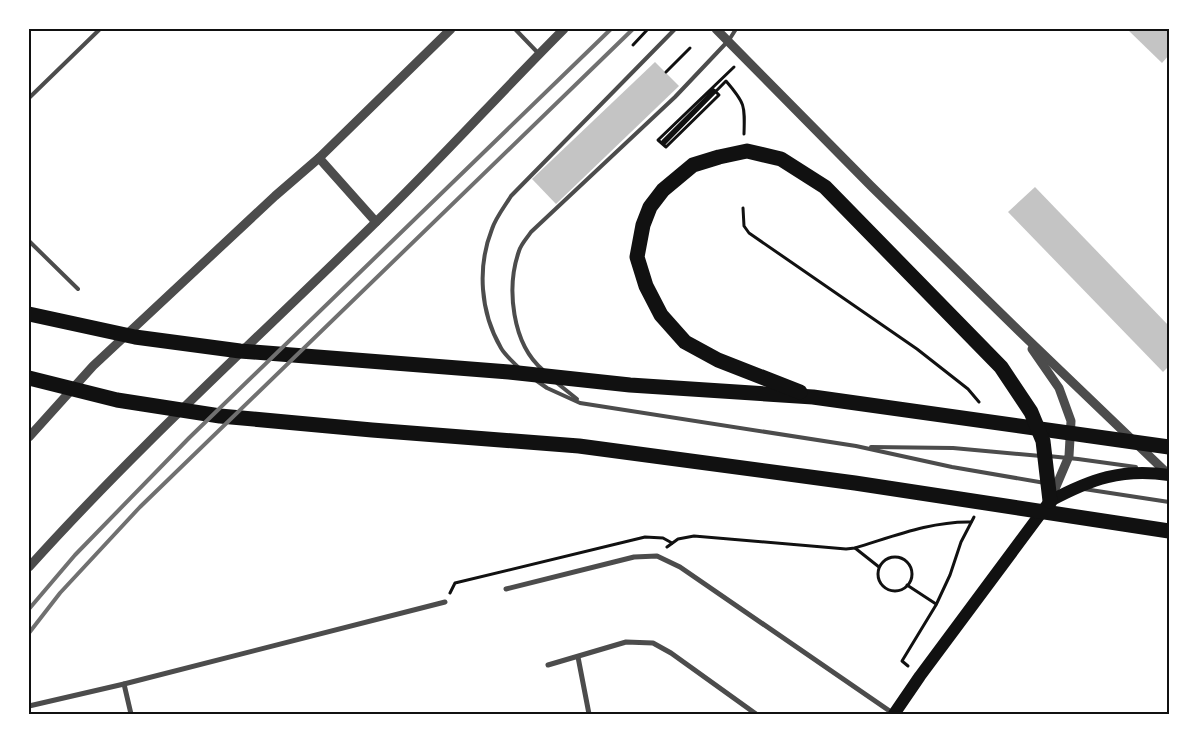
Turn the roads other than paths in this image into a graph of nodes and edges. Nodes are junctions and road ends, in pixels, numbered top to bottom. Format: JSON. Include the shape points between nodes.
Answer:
{"nodes":[{"id":1,"x":100,"y":29,"type":"edge"},
{"id":2,"x":450,"y":29,"type":"edge"},
{"id":3,"x":515,"y":29,"type":"edge"},
{"id":4,"x":564,"y":29,"type":"edge"},
{"id":5,"x":675,"y":29,"type":"edge"},
{"id":6,"x":716,"y":29,"type":"edge"},
{"id":7,"x":736,"y":29,"type":"edge"},
{"id":8,"x":539,"y":54,"type":"junction"},
{"id":9,"x":29,"y":98,"type":"edge"},
{"id":10,"x":319,"y":158,"type":"junction"},
{"id":11,"x":376,"y":222,"type":"junction"},
{"id":12,"x":29,"y":241,"type":"edge"},
{"id":13,"x":78,"y":289,"type":"dead end"},
{"id":14,"x":29,"y":314,"type":"edge"},
{"id":15,"x":1020,"y":332,"type":"junction"},
{"id":16,"x":29,"y":378,"type":"edge"},
{"id":17,"x":813,"y":397,"type":"junction"},
{"id":18,"x":580,"y":403,"type":"junction"},
{"id":19,"x":29,"y":436,"type":"edge"},
{"id":20,"x":1169,"y":447,"type":"edge"},
{"id":21,"x":876,"y":449,"type":"junction"},
{"id":22,"x":1169,"y":474,"type":"edge"},
{"id":23,"x":1050,"y":501,"type":"junction"},
{"id":24,"x":1169,"y":502,"type":"edge"},
{"id":25,"x":1169,"y":531,"type":"edge"},
{"id":26,"x":29,"y":567,"type":"edge"},
{"id":27,"x":506,"y":589,"type":"dead end"},
{"id":28,"x":446,"y":602,"type":"road end"},
{"id":29,"x":578,"y":657,"type":"junction"},
{"id":30,"x":548,"y":665,"type":"dead end"},
{"id":31,"x":124,"y":684,"type":"junction"},
{"id":32,"x":29,"y":706,"type":"edge"},
{"id":33,"x":131,"y":714,"type":"edge"},
{"id":34,"x":589,"y":714,"type":"edge"},
{"id":35,"x":756,"y":714,"type":"edge"},
{"id":36,"x":894,"y":714,"type":"edge"}],
"edges":[{"from":1,"to":9,"type":"lane"},
{"from":2,"to":10,"type":"street"},
{"from":3,"to":8,"type":"lane"},
{"from":4,"to":8,"type":"street"},
{"from":5,"to":18,"type":"lane","via":[[512,196],[492,227],[483,258],[483,291],[489,320],[502,349],[519,368],[547,388]]},
{"from":6,"to":15,"type":"street"},
{"from":7,"to":18,"type":"lane","via":[[675,97],[531,232],[519,250],[512,295],[516,323],[524,344],[537,365]]},
{"from":8,"to":11,"type":"street"},
{"from":10,"to":11,"type":"street"},
{"from":10,"to":19,"type":"street","via":[[93,366]]},
{"from":11,"to":26,"type":"street","via":[[78,513]]},
{"from":12,"to":13,"type":"lane"},
{"from":14,"to":17,"type":"highway","via":[[135,337],[240,351],[630,385]]},
{"from":15,"to":22,"type":"street"},
{"from":15,"to":23,"type":"street","via":[[1059,388],[1071,421],[1069,456]]},
{"from":16,"to":25,"type":"highway","via":[[117,400],[220,416],[579,446],[855,483]]},
{"from":17,"to":20,"type":"highway"},
{"from":17,"to":23,"type":"highway","via":[[718,360],[685,342],[661,315],[646,286],[638,257],[643,225],[650,207],[663,190],[693,165],[747,151],[781,160],[825,187],[1001,367],[1031,412],[1043,441]]},
{"from":18,"to":21,"type":"lane"},
{"from":21,"to":22,"type":"lane","via":[[962,449],[1078,459]]},
{"from":21,"to":24,"type":"lane","via":[[952,467]]},
{"from":22,"to":23,"type":"main road","via":[[1144,472],[1102,477]]},
{"from":23,"to":36,"type":"main road"},
{"from":27,"to":36,"type":"street","via":[[634,558],[657,556],[680,567]]},
{"from":28,"to":31,"type":"street"},
{"from":29,"to":30,"type":"street"},
{"from":29,"to":34,"type":"street"},
{"from":29,"to":35,"type":"street","via":[[626,642],[653,643],[672,653]]},
{"from":31,"to":32,"type":"street"},
{"from":31,"to":33,"type":"street"}]}
